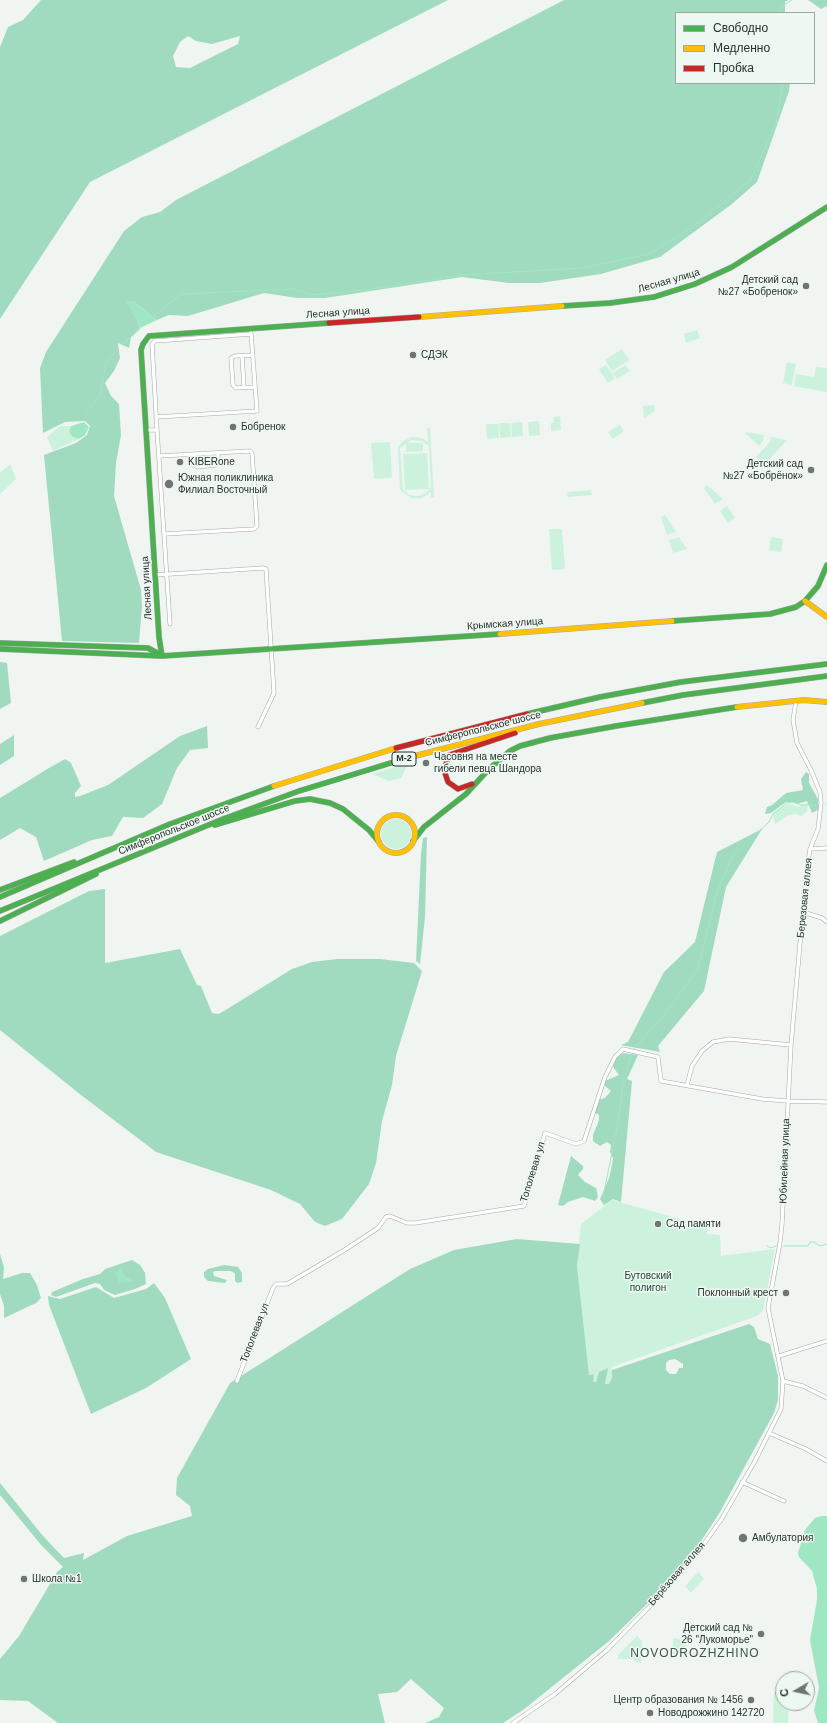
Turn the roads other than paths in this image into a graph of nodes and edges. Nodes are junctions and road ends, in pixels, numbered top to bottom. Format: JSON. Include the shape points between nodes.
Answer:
{"nodes":[{"id":1,"x":827,"y":207,"type":"edge"},
{"id":2,"x":251,"y":328,"type":"junction"},
{"id":3,"x":251,"y":334,"type":"junction"},
{"id":4,"x":253,"y":355,"type":"junction"},
{"id":5,"x":242,"y":356,"type":"junction"},
{"id":6,"x":244,"y":387,"type":"junction"},
{"id":7,"x":255,"y":387,"type":"junction"},
{"id":8,"x":156,"y":417,"type":"junction"},
{"id":9,"x":146,"y":430,"type":"junction"},
{"id":10,"x":157,"y":430,"type":"junction"},
{"id":11,"x":218,"y":453,"type":"junction"},
{"id":12,"x":194,"y":454,"type":"junction"},
{"id":13,"x":159,"y":456,"type":"junction"},
{"id":14,"x":164,"y":534,"type":"junction"},
{"id":15,"x":827,"y":565,"type":"edge"},
{"id":16,"x":166,"y":574,"type":"junction"},
{"id":17,"x":155,"y":575,"type":"junction"},
{"id":18,"x":805,"y":601,"type":"junction"},
{"id":19,"x":827,"y":617,"type":"edge"},
{"id":20,"x":170,"y":624,"type":"dead end"},
{"id":21,"x":0,"y":643,"type":"edge"},
{"id":22,"x":0,"y":649,"type":"edge"},
{"id":23,"x":272,"y":650,"type":"junction"},
{"id":24,"x":162,"y":656,"type":"junction"},
{"id":25,"x":827,"y":664,"type":"edge"},
{"id":26,"x":827,"y":676,"type":"edge"},
{"id":27,"x":796,"y":701,"type":"junction"},
{"id":28,"x":827,"y":702,"type":"edge"},
{"id":29,"x":539,"y":724,"type":"junction"},
{"id":30,"x":258,"y":728,"type":"dead end"},
{"id":31,"x":481,"y":778,"type":"junction"},
{"id":32,"x":187,"y":833,"type":"junction"},
{"id":33,"x":135,"y":839,"type":"junction"},
{"id":34,"x":413,"y":841,"type":"junction"},
{"id":35,"x":379,"y":842,"type":"junction"},
{"id":36,"x":827,"y":848,"type":"edge"},
{"id":37,"x":810,"y":849,"type":"junction"},
{"id":38,"x":138,"y":853,"type":"junction"},
{"id":39,"x":0,"y":890,"type":"edge"},
{"id":40,"x":0,"y":897,"type":"edge"},
{"id":41,"x":0,"y":911,"type":"edge"},
{"id":42,"x":803,"y":912,"type":"junction"},
{"id":43,"x":0,"y":921,"type":"edge"},
{"id":44,"x":827,"y":922,"type":"edge"},
{"id":45,"x":790,"y":1044,"type":"junction"},
{"id":46,"x":687,"y":1085,"type":"junction"},
{"id":47,"x":787,"y":1101,"type":"junction"},
{"id":48,"x":827,"y":1102,"type":"edge"},
{"id":49,"x":769,"y":1312,"type":"joint"},
{"id":50,"x":827,"y":1341,"type":"edge"},
{"id":51,"x":779,"y":1356,"type":"junction"},
{"id":52,"x":237,"y":1381,"type":"dead end"},
{"id":53,"x":783,"y":1381,"type":"junction"},
{"id":54,"x":827,"y":1398,"type":"edge"},
{"id":55,"x":769,"y":1433,"type":"junction"},
{"id":56,"x":827,"y":1461,"type":"edge"},
{"id":57,"x":742,"y":1482,"type":"junction"},
{"id":58,"x":784,"y":1501,"type":"dead end"},
{"id":59,"x":513,"y":1723,"type":"edge"}],
"edges":[{"from":1,"to":2,"type":"main road","name":"Лесная улица","via":[[732,267],[695,284],[654,297],[610,303]]},
{"from":2,"to":3,"type":"street"},
{"from":2,"to":9,"type":"main road","name":"Лесная улица","via":[[149,336],[141,350]]},
{"from":3,"to":4,"type":"street"},
{"from":3,"to":8,"type":"street","via":[[155,341],[152,349]]},
{"from":4,"to":5,"type":"street"},
{"from":4,"to":7,"type":"street"},
{"from":5,"to":6,"type":"street"},
{"from":5,"to":6,"type":"street","via":[[232,358],[233,385],[236,388]]},
{"from":6,"to":7,"type":"street"},
{"from":7,"to":8,"type":"street","via":[[257,411]]},
{"from":8,"to":10,"type":"street"},
{"from":9,"to":10,"type":"street"},
{"from":9,"to":17,"type":"main road","name":"Лесная улица"},
{"from":10,"to":13,"type":"street"},
{"from":11,"to":12,"type":"street"},
{"from":11,"to":12,"type":"street","via":[[216,465],[197,467]]},
{"from":11,"to":14,"type":"street","via":[[252,453],[257,526],[254,529]]},
{"from":12,"to":13,"type":"street"},
{"from":13,"to":14,"type":"street"},
{"from":14,"to":16,"type":"street"},
{"from":15,"to":18,"type":"main road","name":"Крымская улица","via":[[818,586]]},
{"from":16,"to":17,"type":"street"},
{"from":16,"to":20,"type":"street"},
{"from":16,"to":23,"type":"street","via":[[265,568]]},
{"from":17,"to":24,"type":"main road","name":"Лесная улица"},
{"from":18,"to":19,"type":"main road"},
{"from":18,"to":23,"type":"main road","name":"Крымская улица","via":[[784,611],[756,616]]},
{"from":21,"to":24,"type":"main road","via":[[148,648]]},
{"from":22,"to":24,"type":"main road","name":"Крымская улица"},
{"from":23,"to":24,"type":"main road","name":"Крымская улица"},
{"from":23,"to":30,"type":"street","via":[[274,693]]},
{"from":25,"to":33,"type":"main road","name":"Симферопольское шоссе","number":"М-2","via":[[681,682],[504,718],[412,742],[294,779]]},
{"from":26,"to":29,"type":"main road","name":"Симферопольское шоссе","number":"М-2","via":[[683,695]]},
{"from":27,"to":28,"type":"main road"},
{"from":27,"to":31,"type":"main road","via":[[678,715],[533,742],[510,751]]},
{"from":27,"to":37,"type":"street","name":"Березовая аллея","via":[[793,720],[797,743],[820,792],[818,829]]},
{"from":29,"to":31,"type":"main road","via":[[455,752],[446,760],[445,776],[454,787],[469,787]]},
{"from":29,"to":32,"type":"main road","name":"Симферопольское шоссе","number":"М-2","via":[[371,768],[299,791]]},
{"from":31,"to":34,"type":"main road","via":[[466,794],[424,827]]},
{"from":32,"to":35,"type":"main road","via":[[295,801],[310,799],[344,809],[356,817]]},
{"from":32,"to":38,"type":"main road","name":"Симферопольское шоссе","number":"М-2"},
{"from":33,"to":39,"type":"main road"},
{"from":33,"to":40,"type":"main road","name":"Симферопольское шоссе","number":"М-2"},
{"from":34,"to":35,"type":"main road","via":[[407,849],[397,852],[386,850]]},
{"from":34,"to":35,"type":"main road","via":[[412,823],[404,816],[394,815],[384,818],[378,827]]},
{"from":36,"to":37,"type":"street"},
{"from":37,"to":42,"type":"street","name":"Березовая аллея"},
{"from":38,"to":41,"type":"main road","name":"Симферопольское шоссе","number":"М-2"},
{"from":38,"to":43,"type":"main road"},
{"from":42,"to":44,"type":"street"},
{"from":42,"to":45,"type":"street","name":"Березовая аллея"},
{"from":45,"to":46,"type":"street","via":[[729,1039],[713,1042],[702,1051],[692,1066]]},
{"from":45,"to":47,"type":"street","name":"Березовая аллея"},
{"from":46,"to":47,"type":"street","name":"Тополевая ул"},
{"from":46,"to":52,"type":"street","name":"Тополевая ул","via":[[660,1080],[658,1057],[655,1055],[623,1049],[615,1057],[605,1077],[584,1141],[576,1144],[545,1133],[524,1206],[415,1223],[386,1217],[378,1228],[343,1251],[287,1284],[276,1284]]},
{"from":47,"to":48,"type":"street","name":"Тополевая ул"},
{"from":47,"to":49,"type":"street","name":"Юбилейная улица","via":[[782,1223]]},
{"from":49,"to":51,"type":"street","name":"Берёзовая аллея"},
{"from":50,"to":51,"type":"street"},
{"from":51,"to":53,"type":"street","name":"Берёзовая аллея"},
{"from":53,"to":54,"type":"street","via":[[803,1386]]},
{"from":53,"to":55,"type":"street","name":"Берёзовая аллея","via":[[781,1409]]},
{"from":55,"to":56,"type":"street"},
{"from":55,"to":57,"type":"street","name":"Берёзовая аллея"},
{"from":57,"to":58,"type":"street"},
{"from":57,"to":59,"type":"street","name":"Берёзовая аллея","via":[[721,1520],[698,1552],[636,1621],[607,1650],[555,1694]]}]}
